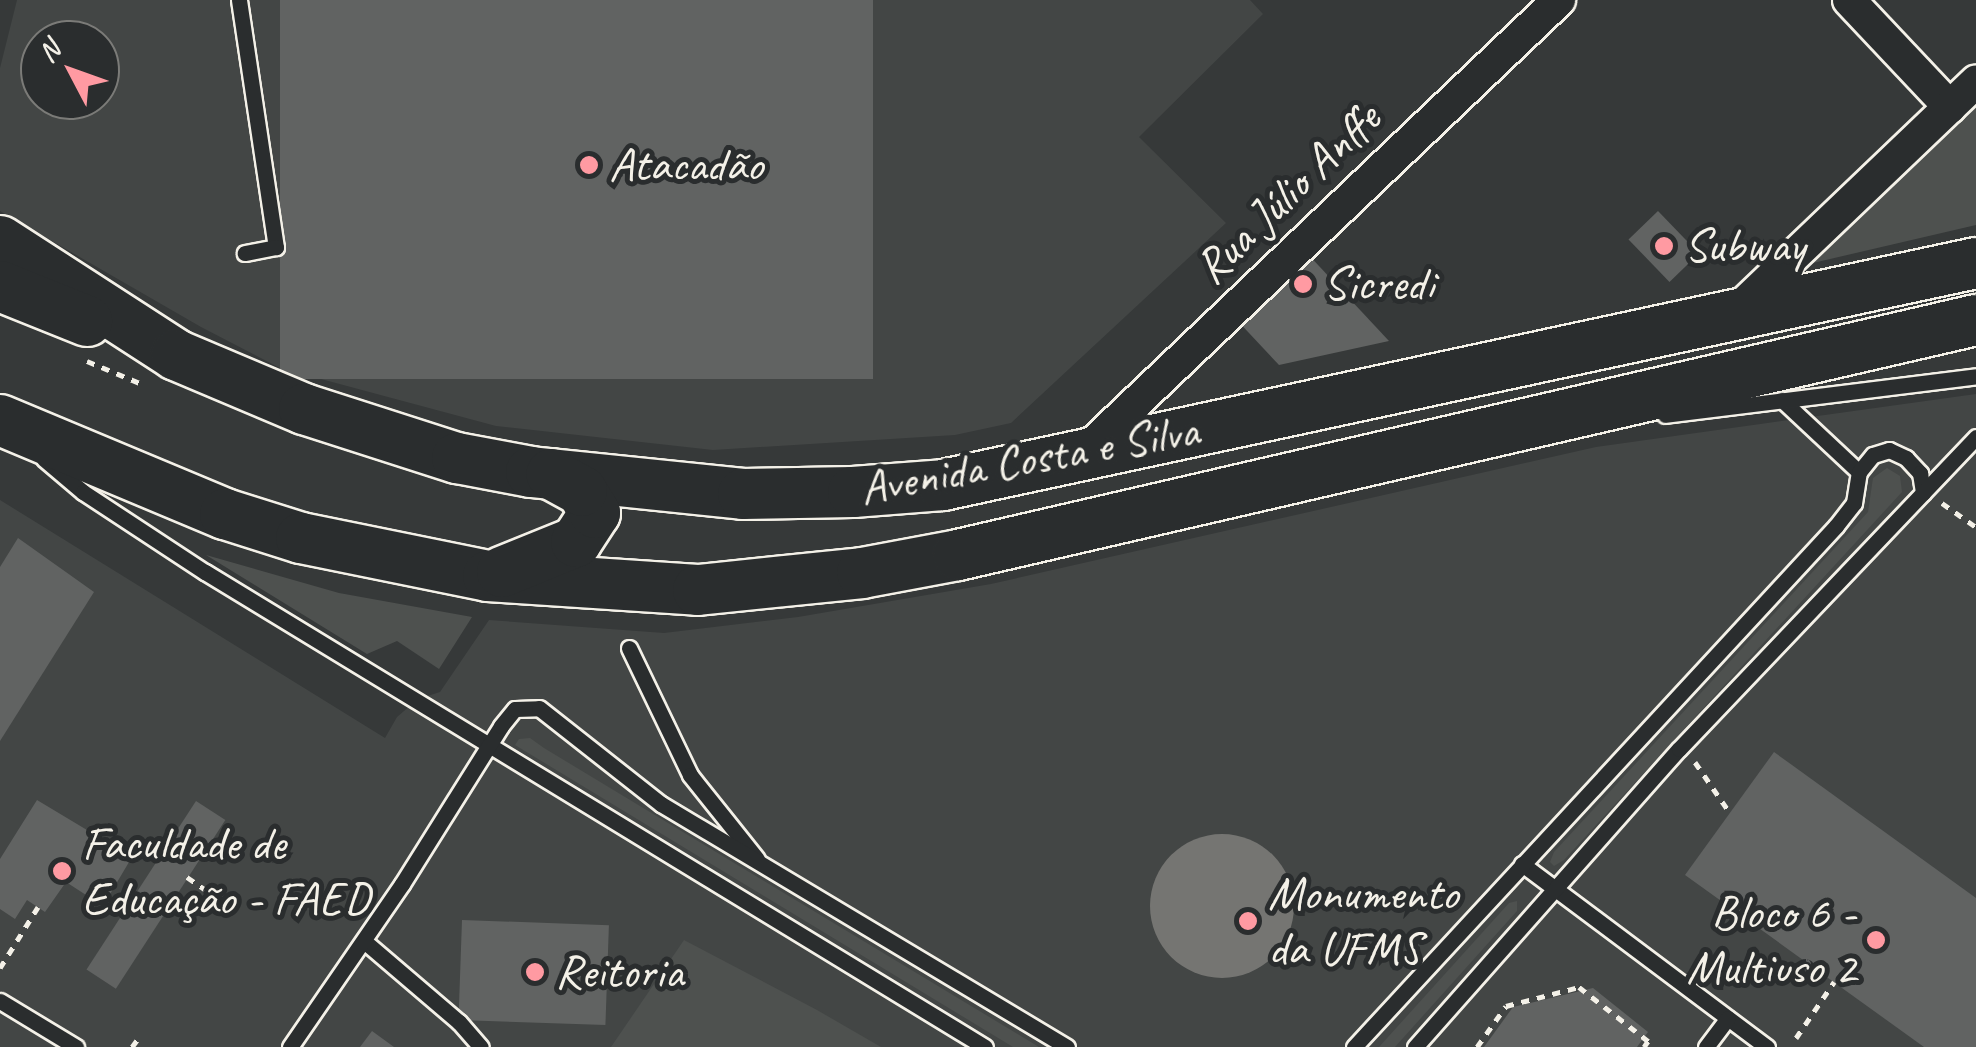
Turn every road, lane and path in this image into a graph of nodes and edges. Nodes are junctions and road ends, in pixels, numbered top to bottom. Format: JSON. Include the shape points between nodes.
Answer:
{"nodes":[{"id":1,"x":239,"y":0,"type":"edge"},
{"id":2,"x":1559,"y":0,"type":"edge"},
{"id":3,"x":1849,"y":0,"type":"edge"},
{"id":4,"x":1976,"y":82,"type":"edge"},
{"id":5,"x":1950,"y":107,"type":"junction"},
{"id":6,"x":0,"y":241,"type":"edge"},
{"id":7,"x":245,"y":253,"type":"dead end"},
{"id":8,"x":1966,"y":265,"type":"edge"},
{"id":9,"x":0,"y":286,"type":"edge"},
{"id":10,"x":1732,"y":316,"type":"junction"},
{"id":11,"x":1976,"y":321,"type":"edge"},
{"id":12,"x":176,"y":355,"type":"junction"},
{"id":13,"x":1976,"y":376,"type":"edge"},
{"id":14,"x":1782,"y":400,"type":"junction"},
{"id":15,"x":1581,"y":413,"type":"junction"},
{"id":16,"x":0,"y":420,"type":"edge"},
{"id":17,"x":1976,"y":438,"type":"edge"},
{"id":18,"x":1080,"y":456,"type":"junction"},
{"id":19,"x":1859,"y":472,"type":"junction"},
{"id":20,"x":551,"y":474,"type":"junction"},
{"id":21,"x":1931,"y":496,"type":"junction"},
{"id":22,"x":1976,"y":527,"type":"edge"},
{"id":23,"x":488,"y":576,"type":"junction"},
{"id":24,"x":628,"y":648,"type":"dead end"},
{"id":25,"x":488,"y":748,"type":"junction"},
{"id":26,"x":1680,"y":749,"type":"junction"},
{"id":27,"x":1730,"y":813,"type":"dead end"},
{"id":28,"x":1522,"y":864,"type":"junction"},
{"id":29,"x":770,"y":873,"type":"junction"},
{"id":30,"x":188,"y":877,"type":"dead end"},
{"id":31,"x":1553,"y":890,"type":"junction"},
{"id":32,"x":226,"y":904,"type":"dead end"},
{"id":33,"x":38,"y":907,"type":"dead end"},
{"id":34,"x":364,"y":941,"type":"junction"},
{"id":35,"x":0,"y":968,"type":"edge"},
{"id":36,"x":1834,"y":982,"type":"dead end"},
{"id":37,"x":0,"y":1001,"type":"edge"},
{"id":38,"x":1728,"y":1018,"type":"junction"},
{"id":39,"x":140,"y":1036,"type":"dead end"},
{"id":40,"x":1796,"y":1038,"type":"dead end"},
{"id":41,"x":76,"y":1047,"type":"edge"},
{"id":42,"x":132,"y":1047,"type":"edge"},
{"id":43,"x":290,"y":1047,"type":"edge"},
{"id":44,"x":481,"y":1047,"type":"edge"},
{"id":45,"x":985,"y":1047,"type":"edge"},
{"id":46,"x":1067,"y":1047,"type":"edge"},
{"id":47,"x":1354,"y":1047,"type":"edge"},
{"id":48,"x":1415,"y":1047,"type":"edge"},
{"id":49,"x":1477,"y":1047,"type":"edge"},
{"id":50,"x":1644,"y":1047,"type":"edge"},
{"id":51,"x":1706,"y":1047,"type":"edge"},
{"id":52,"x":1767,"y":1047,"type":"edge"}],
"edges":[{"from":1,"to":7,"type":"lane","via":[[276,247]]},
{"from":2,"to":18,"type":"street","name":"Rua Júlio Anffe"},
{"from":3,"to":5,"type":"street"},
{"from":4,"to":5,"type":"street"},
{"from":5,"to":10,"type":"street"},
{"from":6,"to":12,"type":"main road","name":"Avenida Costa e Silva"},
{"from":8,"to":10,"type":"main road","name":"Avenida Costa e Silva"},
{"from":8,"to":11,"type":"main road"},
{"from":9,"to":12,"type":"main road"},
{"from":10,"to":18,"type":"main road","name":"Avenida Costa e Silva"},
{"from":11,"to":15,"type":"main road","name":"Avenida Costa e Silva"},
{"from":12,"to":20,"type":"main road","name":"Avenida Costa e Silva","via":[[304,410],[458,458]]},
{"from":13,"to":14,"type":"lane"},
{"from":14,"to":15,"type":"lane","via":[[1670,415]]},
{"from":14,"to":19,"type":"lane"},
{"from":15,"to":23,"type":"main road","name":"Avenida Costa e Silva","via":[[862,573],[698,590]]},
{"from":16,"to":23,"type":"main road","name":"Avenida Costa e Silva","via":[[240,519]]},
{"from":16,"to":25,"type":"lane","via":[[83,492]]},
{"from":17,"to":21,"type":"lane"},
{"from":18,"to":20,"type":"main road","name":"Avenida Costa e Silva","via":[[943,485],[853,492],[744,494]]},
{"from":19,"to":21,"type":"lane","via":[[1873,455],[1889,450],[1920,473]]},
{"from":19,"to":28,"type":"lane","via":[[1854,503],[1836,526]]},
{"from":20,"to":23,"type":"main road","via":[[582,491],[595,513],[576,542]]},
{"from":21,"to":22,"type":"path"},
{"from":21,"to":26,"type":"lane"},
{"from":24,"to":29,"type":"lane","via":[[690,776]]},
{"from":25,"to":29,"type":"lane","via":[[515,710],[538,708],[661,804]]},
{"from":25,"to":34,"type":"lane"},
{"from":25,"to":45,"type":"lane"},
{"from":26,"to":27,"type":"path"},
{"from":26,"to":31,"type":"lane"},
{"from":28,"to":31,"type":"lane"},
{"from":28,"to":47,"type":"lane"},
{"from":29,"to":46,"type":"lane"},
{"from":30,"to":32,"type":"path"},
{"from":31,"to":38,"type":"lane"},
{"from":31,"to":48,"type":"lane"},
{"from":33,"to":35,"type":"path"},
{"from":34,"to":43,"type":"lane"},
{"from":34,"to":44,"type":"lane"},
{"from":36,"to":40,"type":"path"},
{"from":37,"to":41,"type":"lane"},
{"from":38,"to":51,"type":"lane"},
{"from":38,"to":52,"type":"lane"},
{"from":39,"to":42,"type":"path"},
{"from":49,"to":50,"type":"path","via":[[1506,1006],[1578,987],[1648,1041]]}]}
